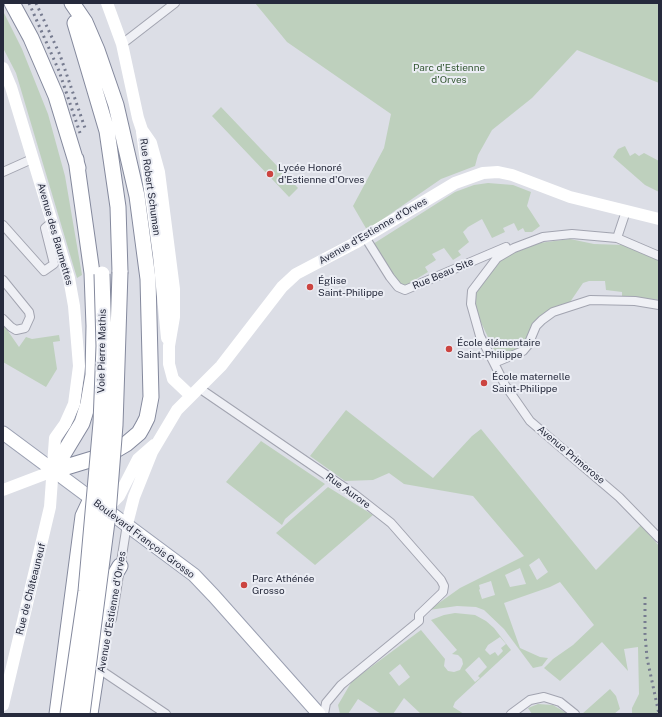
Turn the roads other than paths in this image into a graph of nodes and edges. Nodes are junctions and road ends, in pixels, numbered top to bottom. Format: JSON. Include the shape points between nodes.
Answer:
{"nodes":[{"id":1,"x":12,"y":3,"type":"edge"},
{"id":2,"x":68,"y":3,"type":"edge"},
{"id":3,"x":72,"y":3,"type":"edge"},
{"id":4,"x":107,"y":3,"type":"edge"},
{"id":5,"x":176,"y":3,"type":"edge"},
{"id":6,"x":122,"y":44,"type":"junction"},
{"id":7,"x":3,"y":68,"type":"edge"},
{"id":8,"x":32,"y":158,"type":"junction"},
{"id":9,"x":76,"y":159,"type":"junction"},
{"id":10,"x":3,"y":172,"type":"edge"},
{"id":11,"x":626,"y":211,"type":"junction"},
{"id":12,"x":659,"y":220,"type":"edge"},
{"id":13,"x":52,"y":222,"type":"junction"},
{"id":14,"x":3,"y":225,"type":"edge"},
{"id":15,"x":543,"y":237,"type":"junction"},
{"id":16,"x":365,"y":238,"type":"junction"},
{"id":17,"x":617,"y":238,"type":"junction"},
{"id":18,"x":659,"y":256,"type":"edge"},
{"id":19,"x":3,"y":280,"type":"edge"},
{"id":20,"x":659,"y":305,"type":"edge"},
{"id":21,"x":3,"y":319,"type":"edge"},
{"id":22,"x":494,"y":363,"type":"junction"},
{"id":23,"x":195,"y":392,"type":"junction"},
{"id":24,"x":3,"y":433,"type":"edge"},
{"id":25,"x":156,"y":442,"type":"junction"},
{"id":26,"x":109,"y":454,"type":"junction"},
{"id":27,"x":53,"y":472,"type":"junction"},
{"id":28,"x":3,"y":490,"type":"edge"},
{"id":29,"x":96,"y":503,"type":"junction"},
{"id":30,"x":127,"y":524,"type":"junction"},
{"id":31,"x":659,"y":538,"type":"edge"},
{"id":32,"x":120,"y":566,"type":"junction"},
{"id":33,"x":7,"y":666,"type":"edge"},
{"id":34,"x":102,"y":671,"type":"junction"},
{"id":35,"x":3,"y":705,"type":"edge"},
{"id":36,"x":57,"y":714,"type":"edge"},
{"id":37,"x":68,"y":714,"type":"edge"},
{"id":38,"x":82,"y":714,"type":"edge"},
{"id":39,"x":90,"y":714,"type":"edge"},
{"id":40,"x":96,"y":714,"type":"edge"},
{"id":41,"x":166,"y":714,"type":"edge"},
{"id":42,"x":319,"y":714,"type":"edge"},
{"id":43,"x":324,"y":714,"type":"edge"},
{"id":44,"x":511,"y":714,"type":"edge"},
{"id":45,"x":575,"y":714,"type":"edge"}],
"edges":[{"from":1,"to":9,"type":"highway","name":"Voie Pierre Mathis","via":[[32,38],[56,96]]},
{"from":2,"to":38,"type":"highway","name":"Voie Pierre Mathis","bridge":true,"via":[[79,32],[107,131],[118,207],[120,272],[115,425],[108,514]]},
{"from":3,"to":26,"type":"highway","via":[[85,22],[116,105],[137,196],[148,279],[151,397],[147,418],[133,439]]},
{"from":4,"to":6,"type":"street","name":"Rue Robert Schuman"},
{"from":5,"to":6,"type":"street"},
{"from":6,"to":23,"type":"street","name":"Rue Robert Schuman","via":[[142,130],[151,143],[159,172],[173,281],[174,317],[169,364],[173,379]]},
{"from":7,"to":8,"type":"street","name":"Avenue des Baumettes"},
{"from":8,"to":10,"type":"street"},
{"from":8,"to":13,"type":"street","name":"Avenue des Baumettes"},
{"from":9,"to":27,"type":"highway","via":[[92,274],[93,375],[82,423]]},
{"from":9,"to":37,"type":"highway","name":"Voie Pierre Mathis","bridge":true,"via":[[96,228],[102,274],[104,346],[100,439],[87,576]]},
{"from":11,"to":12,"type":"street","name":"Avenue d'Estienne d'Orves"},
{"from":11,"to":16,"type":"street","name":"Avenue d'Estienne d'Orves","via":[[555,192],[512,175],[498,172],[483,173],[455,183]]},
{"from":11,"to":17,"type":"street"},
{"from":13,"to":14,"type":"street","via":[[44,228],[54,264],[44,271]]},
{"from":13,"to":27,"type":"street","name":"Avenue des Baumettes","via":[[69,278],[79,366],[74,404],[56,438]]},
{"from":15,"to":16,"type":"street","name":"Rue Beau Site","via":[[529,237],[405,290],[398,287],[390,277]]},
{"from":15,"to":17,"type":"street","via":[[572,234]]},
{"from":15,"to":22,"type":"street","name":"Avenue Primerose","via":[[514,248],[497,258],[472,291],[473,315],[480,336]]},
{"from":16,"to":23,"type":"street","name":"Avenue d'Estienne d'Orves","via":[[290,278],[225,360]]},
{"from":17,"to":18,"type":"street"},
{"from":19,"to":21,"type":"street","via":[[29,312],[30,317],[25,328],[16,330]]},
{"from":20,"to":22,"type":"street","via":[[635,301],[590,300],[553,312],[536,326],[523,351]]},
{"from":22,"to":31,"type":"street","name":"Avenue Primerose","via":[[505,385],[530,421],[619,497]]},
{"from":23,"to":25,"type":"street","name":"Avenue d'Estienne d'Orves","via":[[177,410]]},
{"from":23,"to":43,"type":"street","name":"Rue Aurore","via":[[354,494],[391,523],[444,586],[443,592],[419,615],[419,621],[341,685],[326,703]]},
{"from":24,"to":27,"type":"main road","name":"Boulevard François Grosso"},
{"from":25,"to":29,"type":"street","name":"Avenue d'Estienne d'Orves","via":[[138,459],[119,496],[112,503]]},
{"from":25,"to":30,"type":"street","name":"Avenue d'Estienne d'Orves","via":[[134,497]]},
{"from":26,"to":27,"type":"highway"},
{"from":26,"to":29,"type":"highway","via":[[94,471]]},
{"from":27,"to":28,"type":"street"},
{"from":27,"to":29,"type":"main road","name":"Boulevard François Grosso"},
{"from":27,"to":33,"type":"street","name":"Rue de Châteauneuf","via":[[50,507]]},
{"from":29,"to":30,"type":"main road","name":"Boulevard François Grosso"},
{"from":29,"to":36,"type":"highway","via":[[83,516],[81,525]]},
{"from":30,"to":32,"type":"street","name":"Avenue d'Estienne d'Orves"},
{"from":30,"to":42,"type":"main road","name":"Boulevard François Grosso","via":[[182,564],[204,584]]},
{"from":32,"to":34,"type":"street","name":"Avenue d'Estienne d'Orves"},
{"from":32,"to":39,"type":"highway","via":[[110,583]]},
{"from":33,"to":35,"type":"street","name":"Rue de Châteauneuf"},
{"from":34,"to":40,"type":"street","name":"Avenue d'Estienne d'Orves"},
{"from":34,"to":41,"type":"street"},
{"from":44,"to":45,"type":"street","via":[[530,700],[544,697],[560,702]]}]}
